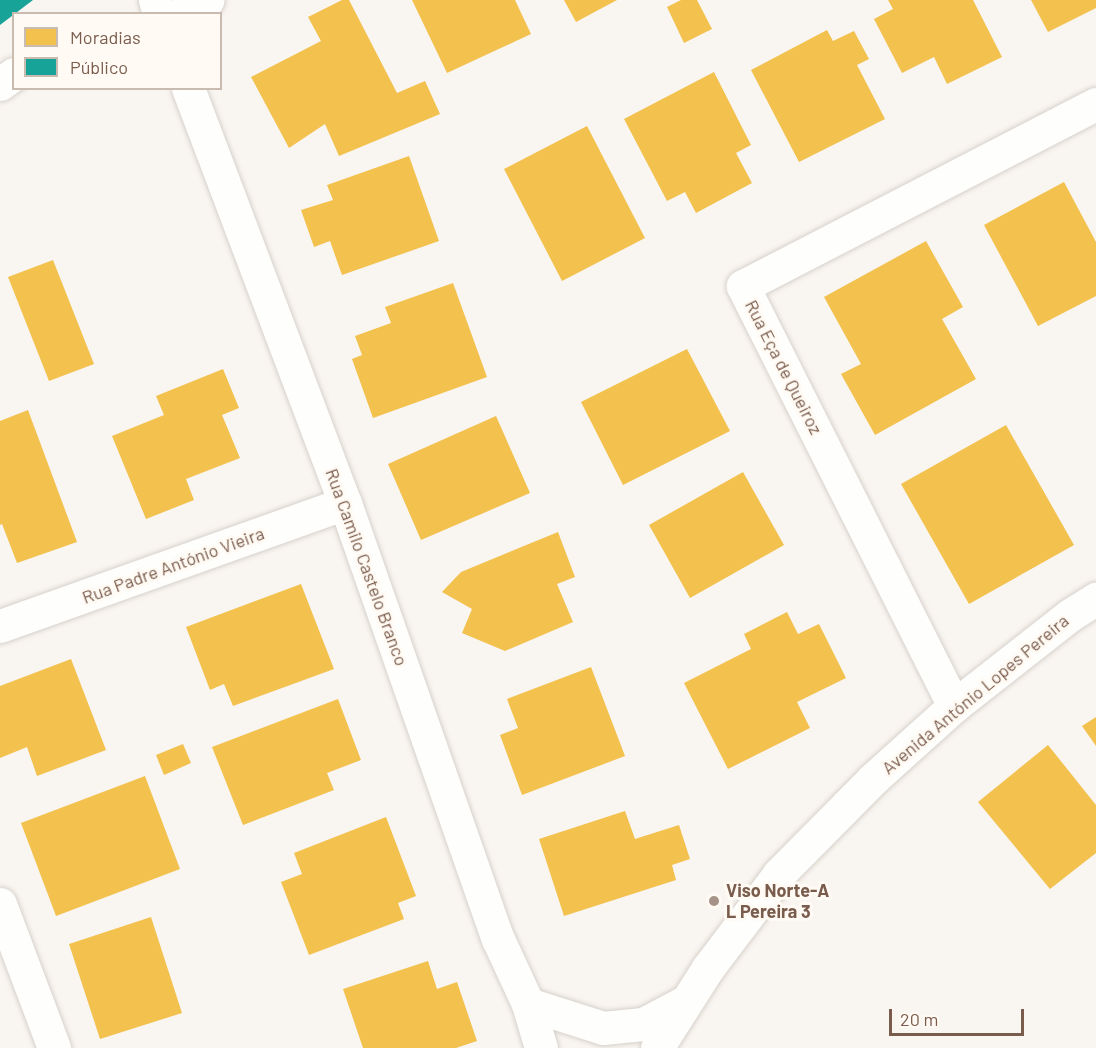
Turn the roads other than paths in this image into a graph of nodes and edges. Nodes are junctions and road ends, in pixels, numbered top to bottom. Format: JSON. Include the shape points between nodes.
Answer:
{"nodes":[{"id":1,"x":207,"y":0,"type":"edge"},
{"id":2,"x":185,"y":12,"type":"edge"},
{"id":3,"x":189,"y":90,"type":"edge"},
{"id":4,"x":1096,"y":104,"type":"edge"},
{"id":5,"x":345,"y":503,"type":"junction"},
{"id":6,"x":1096,"y":599,"type":"edge"},
{"id":7,"x":0,"y":626,"type":"edge"},
{"id":8,"x":954,"y":706,"type":"junction"},
{"id":9,"x":0,"y":904,"type":"edge"},
{"id":10,"x":687,"y":1001,"type":"junction"},
{"id":11,"x":528,"y":1004,"type":"junction"},
{"id":12,"x":54,"y":1048,"type":"edge"},
{"id":13,"x":542,"y":1048,"type":"edge"},
{"id":14,"x":657,"y":1048,"type":"edge"}],
"edges":[{"from":1,"to":2,"type":"street"},
{"from":3,"to":5,"type":"street","name":"Rua Camilo Castelo Branco"},
{"from":4,"to":8,"type":"street","name":"Rua Eça de Queiroz","via":[[743,286]]},
{"from":5,"to":7,"type":"street","name":"Rua Padre António Vieira"},
{"from":5,"to":11,"type":"street","name":"Rua Camilo Castelo Branco","via":[[498,939]]},
{"from":6,"to":8,"type":"street","name":"Avenida António Lopes Pereira"},
{"from":8,"to":10,"type":"street","name":"Avenida António Lopes Pereira","via":[[873,779],[779,874]]},
{"from":9,"to":12,"type":"street"},
{"from":10,"to":11,"type":"street","via":[[643,1024],[603,1028]]},
{"from":10,"to":14,"type":"street","name":"Avenida António Lopes Pereira"},
{"from":11,"to":13,"type":"street","name":"Rua Camilo Castelo Branco"}]}
